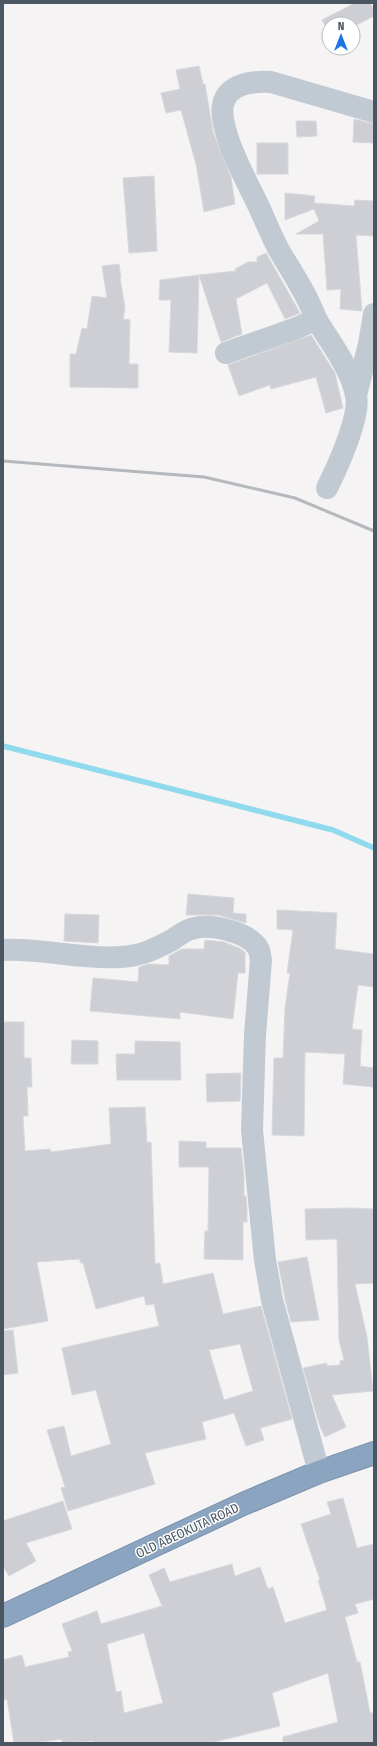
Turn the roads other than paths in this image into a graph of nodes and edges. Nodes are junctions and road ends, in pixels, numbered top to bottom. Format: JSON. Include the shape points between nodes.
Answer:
{"nodes":[{"id":1,"x":374,"y":112,"type":"edge"},
{"id":2,"x":374,"y":314,"type":"edge"},
{"id":3,"x":316,"y":319,"type":"junction"},
{"id":4,"x":226,"y":353,"type":"dead end"},
{"id":5,"x":356,"y":395,"type":"junction"},
{"id":6,"x":328,"y":488,"type":"dead end"},
{"id":7,"x":3,"y":950,"type":"edge"},
{"id":8,"x":374,"y":1453,"type":"edge"},
{"id":9,"x":319,"y":1472,"type":"junction"},
{"id":10,"x":3,"y":1616,"type":"edge"}],
"edges":[{"from":1,"to":3,"type":"street","via":[[294,88],[258,81],[239,86],[223,104],[224,121],[232,149],[279,251],[309,300]]},
{"from":2,"to":5,"type":"street"},
{"from":3,"to":4,"type":"street"},
{"from":3,"to":5,"type":"street","via":[[345,365]]},
{"from":5,"to":6,"type":"street","via":[[350,431]]},
{"from":7,"to":9,"type":"street","via":[[137,956],[156,949],[191,929],[212,928],[233,931],[258,948],[261,960],[255,1035],[252,1130],[265,1260],[272,1300]]},
{"from":8,"to":9,"type":"highway","name":"OLD ABEOKUTA ROAD"},
{"from":9,"to":10,"type":"highway","name":"OLD ABEOKUTA ROAD","via":[[243,1504]]}]}
